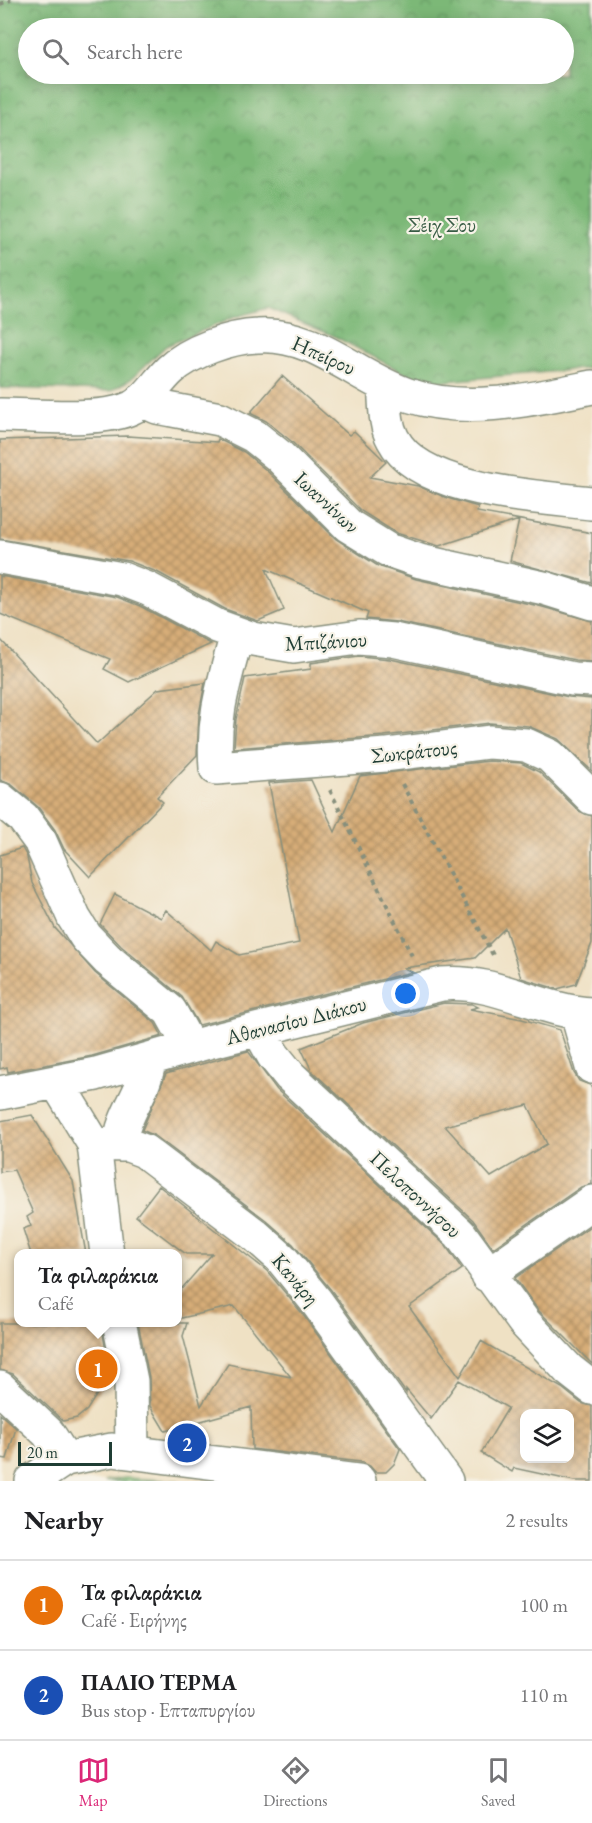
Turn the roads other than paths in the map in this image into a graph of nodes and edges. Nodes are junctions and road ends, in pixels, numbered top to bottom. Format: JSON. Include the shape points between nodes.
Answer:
{"nodes":[{"id":1,"x":384,"y":385,"type":"junction"},
{"id":2,"x":592,"y":387,"type":"edge"},
{"id":3,"x":142,"y":400,"type":"junction"},
{"id":4,"x":0,"y":415,"type":"edge"},
{"id":5,"x":592,"y":503,"type":"edge"},
{"id":6,"x":0,"y":557,"type":"edge"},
{"id":7,"x":592,"y":603,"type":"edge"},
{"id":8,"x":237,"y":634,"type":"junction"},
{"id":9,"x":592,"y":680,"type":"edge"},
{"id":10,"x":592,"y":798,"type":"edge"},
{"id":11,"x":2,"y":807,"type":"edge"},
{"id":12,"x":585,"y":1014,"type":"edge"},
{"id":13,"x":259,"y":1030,"type":"junction"},
{"id":14,"x":190,"y":1047,"type":"junction"},
{"id":15,"x":149,"y":1059,"type":"junction"},
{"id":16,"x":592,"y":1067,"type":"edge"},
{"id":17,"x":57,"y":1083,"type":"junction"},
{"id":18,"x":0,"y":1093,"type":"edge"},
{"id":19,"x":107,"y":1144,"type":"junction"},
{"id":20,"x":592,"y":1202,"type":"edge"},
{"id":21,"x":106,"y":1249,"type":"edge"},
{"id":22,"x":487,"y":1275,"type":"junction"},
{"id":23,"x":120,"y":1327,"type":"edge"},
{"id":24,"x":0,"y":1388,"type":"edge"},
{"id":25,"x":592,"y":1388,"type":"edge"},
{"id":26,"x":132,"y":1451,"type":"junction"},
{"id":27,"x":65,"y":1459,"type":"junction"},
{"id":28,"x":32,"y":1481,"type":"edge"},
{"id":29,"x":359,"y":1481,"type":"edge"},
{"id":30,"x":446,"y":1481,"type":"edge"}],
"edges":[{"from":1,"to":2,"type":"street","name":"Ηπείρου","via":[[427,401],[465,404],[542,397]]},
{"from":1,"to":3,"type":"street","name":"Ηπείρου","via":[[317,348],[283,337],[258,336],[212,347],[188,358],[171,369]]},
{"from":1,"to":5,"type":"street","via":[[392,439],[414,465],[451,481]]},
{"from":3,"to":4,"type":"street","name":"Ηπείρου","via":[[132,408],[108,414]]},
{"from":3,"to":7,"type":"street","name":"Ιωαννίνων","via":[[158,407],[220,419],[254,436],[349,526],[388,550]]},
{"from":6,"to":8,"type":"street","name":"Μπιζάνιου","via":[[122,579]]},
{"from":8,"to":9,"type":"street","name":"Μπιζάνιου","via":[[294,646],[353,638],[393,640]]},
{"from":8,"to":10,"type":"street","name":"Σωκράτους","via":[[216,717],[216,768],[489,742],[526,745],[550,756]]},
{"from":11,"to":14,"type":"street","via":[[40,841],[86,937],[170,1011]]},
{"from":12,"to":13,"type":"street","name":"Αθανασίου Διάκου","via":[[545,1006],[474,983],[426,986]]},
{"from":12,"to":16,"type":"street"},
{"from":13,"to":14,"type":"street","name":"Αθανασίου Διάκου"},
{"from":13,"to":22,"type":"street","name":"Πελοποννήσου","via":[[290,1076],[460,1234]]},
{"from":14,"to":15,"type":"street","name":"Αθανασίου Διάκου"},
{"from":15,"to":17,"type":"street","name":"Αθανασίου Διάκου"},
{"from":15,"to":19,"type":"street","via":[[146,1075],[124,1122]]},
{"from":17,"to":18,"type":"street","name":"Αθανασίου Διάκου"},
{"from":17,"to":19,"type":"street"},
{"from":19,"to":21,"type":"street"},
{"from":19,"to":30,"type":"street","name":"Κανάρη","via":[[135,1147],[156,1158],[280,1258],[316,1301]]},
{"from":20,"to":22,"type":"street"},
{"from":22,"to":25,"type":"street","name":"Πελοποννήσου","via":[[536,1336]]},
{"from":23,"to":26,"type":"street","via":[[131,1382]]},
{"from":24,"to":27,"type":"street","via":[[48,1433]]},
{"from":26,"to":27,"type":"street","via":[[101,1451]]},
{"from":26,"to":29,"type":"street"},
{"from":27,"to":28,"type":"street"}]}
